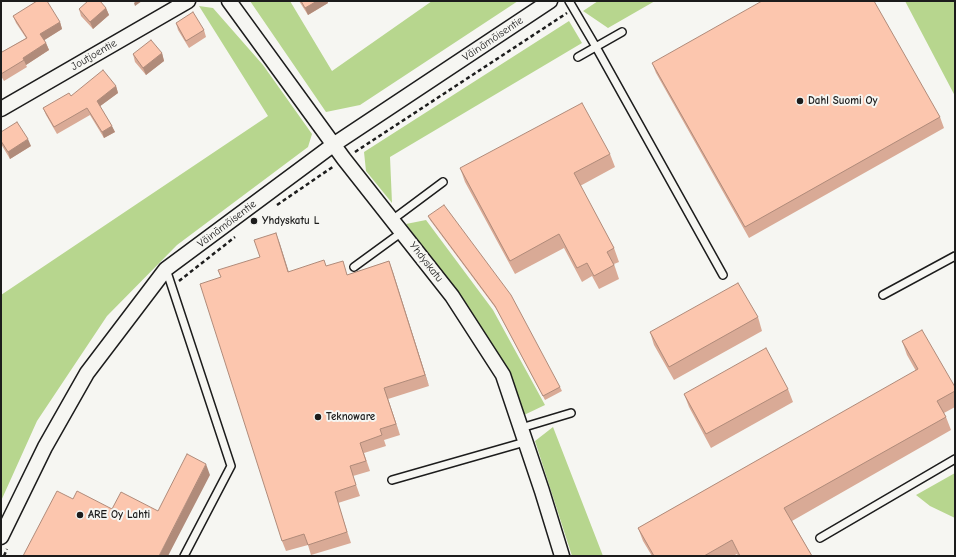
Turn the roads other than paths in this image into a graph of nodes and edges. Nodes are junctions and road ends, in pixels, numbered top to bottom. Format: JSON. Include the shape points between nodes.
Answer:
{"nodes":[{"id":1,"x":188,"y":1,"type":"edge"},
{"id":2,"x":229,"y":1,"type":"edge"},
{"id":3,"x":550,"y":1,"type":"edge"},
{"id":4,"x":569,"y":1,"type":"edge"},
{"id":5,"x":622,"y":32,"type":"dead end"},
{"id":6,"x":596,"y":47,"type":"junction"},
{"id":7,"x":578,"y":57,"type":"dead end"},
{"id":8,"x":1,"y":109,"type":"edge"},
{"id":9,"x":333,"y":145,"type":"junction"},
{"id":10,"x":442,"y":182,"type":"dead end"},
{"id":11,"x":392,"y":220,"type":"junction"},
{"id":12,"x":402,"y":232,"type":"junction"},
{"id":13,"x":955,"y":256,"type":"edge"},
{"id":14,"x":354,"y":267,"type":"dead end"},
{"id":15,"x":166,"y":270,"type":"junction"},
{"id":16,"x":723,"y":275,"type":"dead end"},
{"id":17,"x":883,"y":295,"type":"dead end"},
{"id":18,"x":571,"y":413,"type":"dead end"},
{"id":19,"x":521,"y":428,"type":"junction"},
{"id":20,"x":525,"y":442,"type":"junction"},
{"id":21,"x":955,"y":459,"type":"edge"},
{"id":22,"x":392,"y":480,"type":"dead end"},
{"id":23,"x":820,"y":538,"type":"dead end"},
{"id":24,"x":6,"y":540,"type":"edge"},
{"id":25,"x":184,"y":556,"type":"edge"},
{"id":26,"x":562,"y":556,"type":"edge"}],
"edges":[{"from":1,"to":8,"type":"street","name":"Joutjoentie"},
{"from":2,"to":9,"type":"street","name":"Yhdyskatu"},
{"from":3,"to":9,"type":"street","name":"Väinämöisentie"},
{"from":4,"to":6,"type":"lane"},
{"from":5,"to":6,"type":"lane"},
{"from":6,"to":7,"type":"lane"},
{"from":6,"to":16,"type":"lane"},
{"from":9,"to":11,"type":"street","name":"Yhdyskatu"},
{"from":9,"to":15,"type":"street","name":"Väinämöisentie"},
{"from":10,"to":11,"type":"lane"},
{"from":11,"to":12,"type":"street","name":"Yhdyskatu"},
{"from":12,"to":14,"type":"lane"},
{"from":12,"to":19,"type":"street","name":"Yhdyskatu","via":[[452,296],[503,375]]},
{"from":13,"to":17,"type":"lane"},
{"from":15,"to":24,"type":"street","name":"Väinämöisentie","via":[[87,374],[45,447]]},
{"from":15,"to":25,"type":"lane","via":[[231,466]]},
{"from":18,"to":19,"type":"lane"},
{"from":19,"to":20,"type":"street","name":"Yhdyskatu"},
{"from":20,"to":22,"type":"lane"},
{"from":20,"to":26,"type":"street","name":"Yhdyskatu"},
{"from":21,"to":23,"type":"lane"}]}
